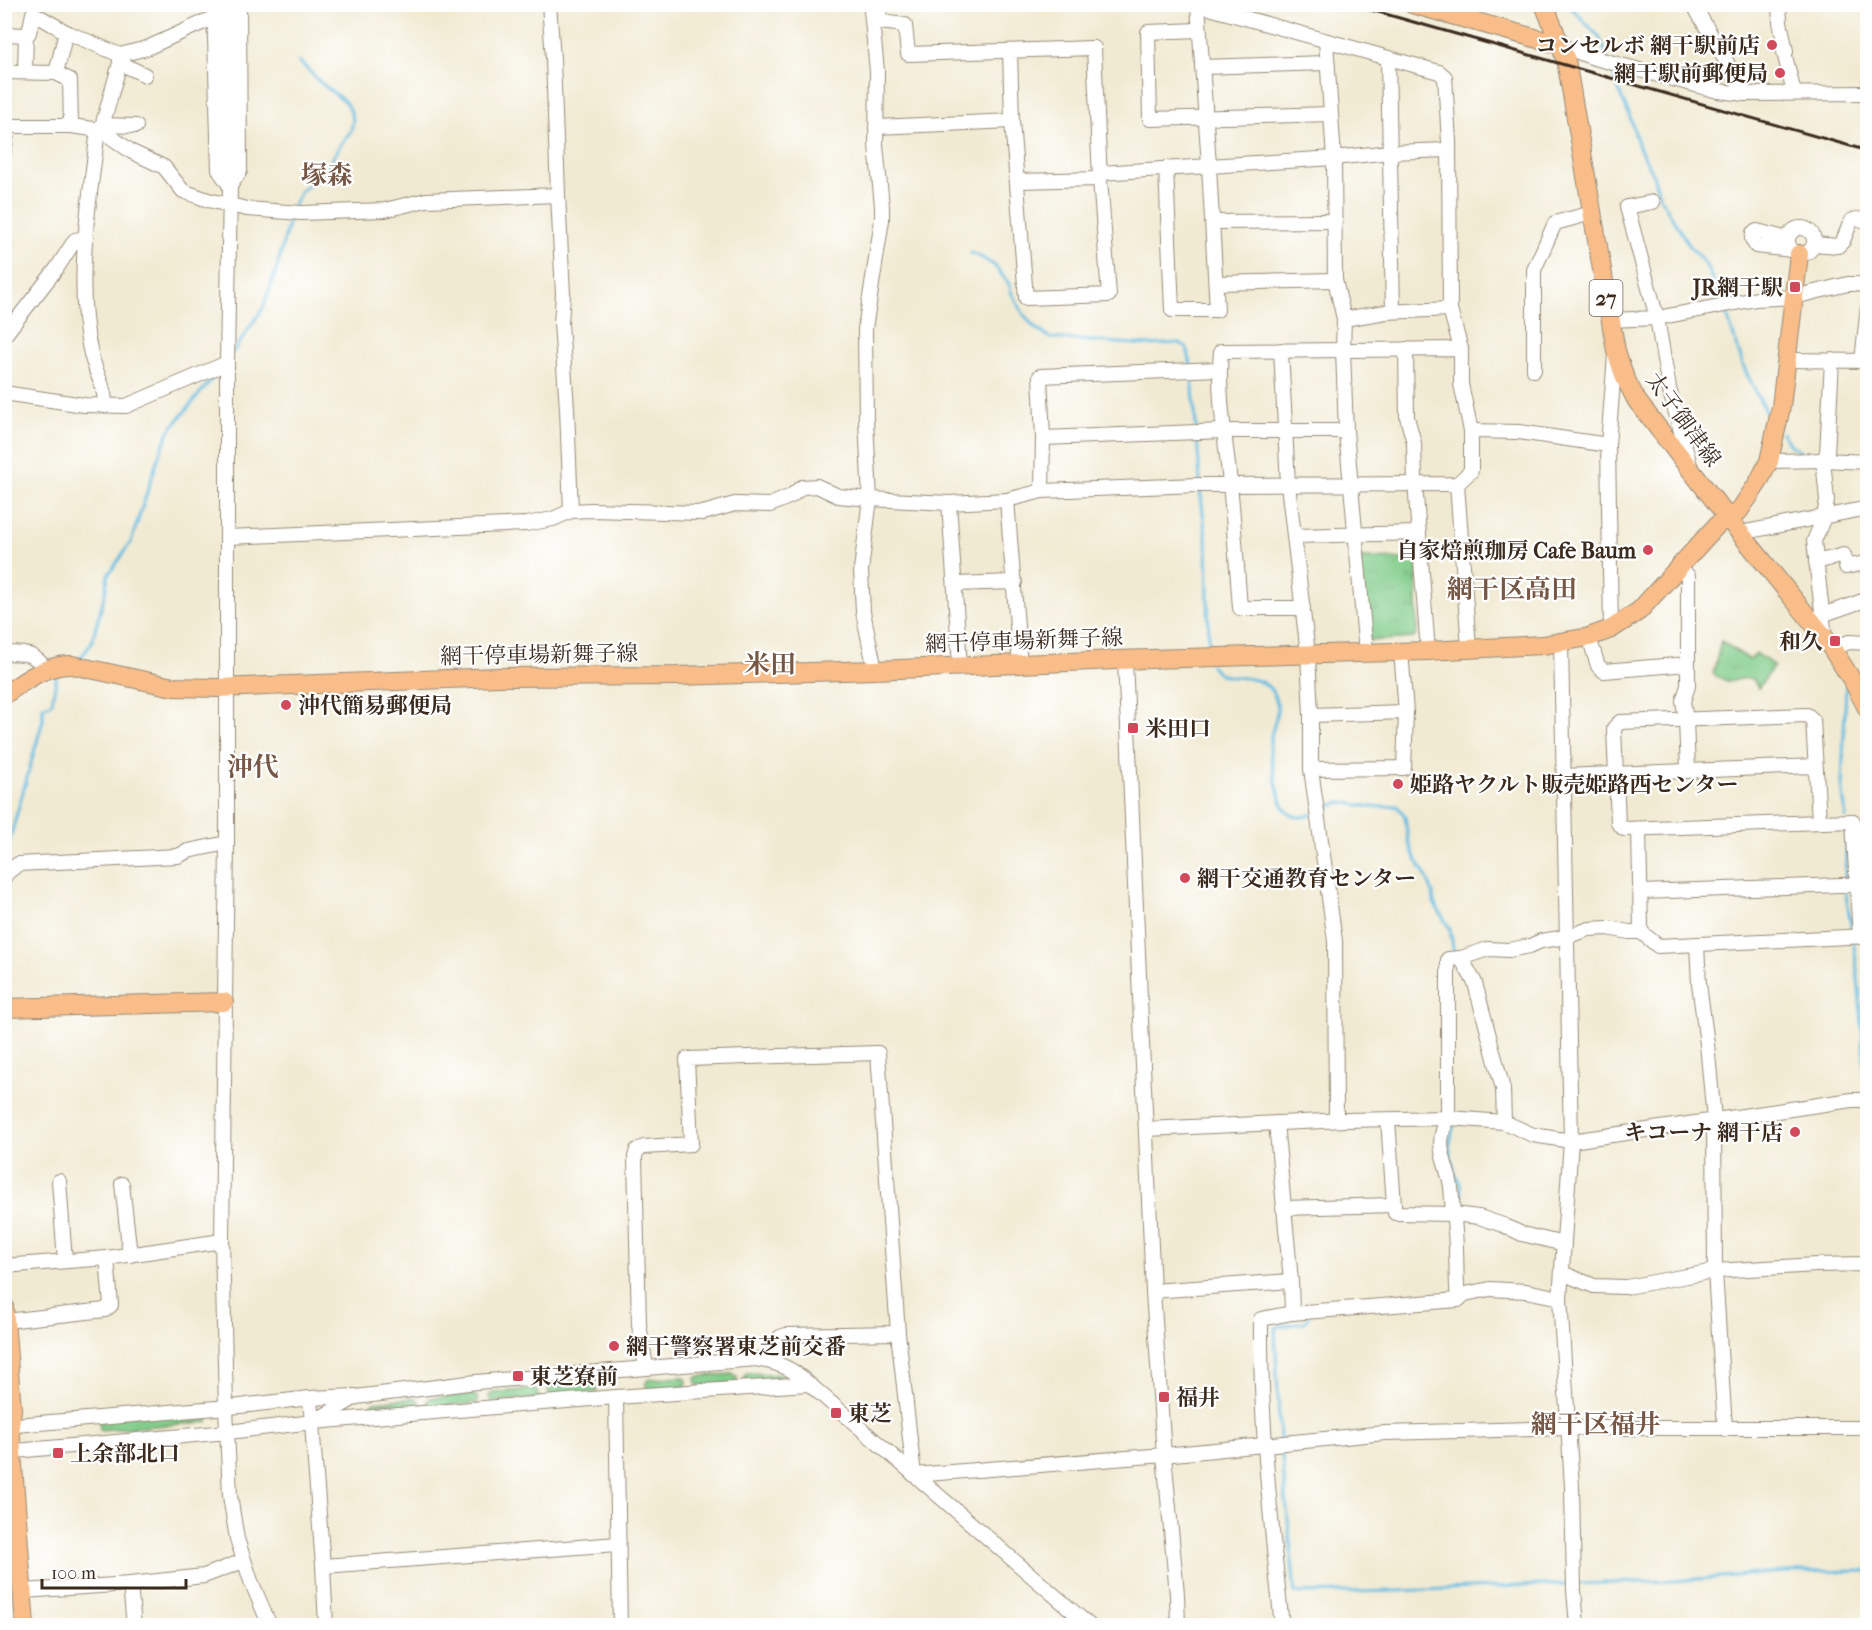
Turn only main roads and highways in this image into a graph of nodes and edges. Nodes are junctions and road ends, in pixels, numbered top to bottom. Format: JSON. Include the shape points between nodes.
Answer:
{"nodes":[{"id":1,"x":1412,"y":4,"type":"edge"},
{"id":2,"x":1544,"y":4,"type":"edge"},
{"id":3,"x":1445,"y":9,"type":"edge"},
{"id":4,"x":1560,"y":45,"type":"junction"},
{"id":5,"x":1798,"y":247,"type":"road end"},
{"id":6,"x":1728,"y":518,"type":"junction"},
{"id":7,"x":4,"y":695,"type":"edge"},
{"id":8,"x":1868,"y":710,"type":"edge"},
{"id":9,"x":224,"y":1002,"type":"road end"},
{"id":10,"x":4,"y":1008,"type":"edge"},
{"id":11,"x":5,"y":1313,"type":"edge"},
{"id":12,"x":7,"y":1426,"type":"edge"},
{"id":13,"x":9,"y":1452,"type":"edge"},
{"id":14,"x":25,"y":1626,"type":"edge"}],
"edges":[{"from":1,"to":3,"type":"main road"},
{"from":2,"to":4,"type":"main road","name":"太子御津線","number":"27"},
{"from":3,"to":4,"type":"main road"},
{"from":4,"to":6,"type":"main road","name":"太子御津線","number":"27","via":[[1567,66],[1616,351],[1625,378],[1637,401]]},
{"from":5,"to":6,"type":"main road","name":"網干停車場新舞子線","via":[[1781,407],[1769,461],[1746,502]]},
{"from":6,"to":7,"type":"main road","name":"網干停車場新舞子線","via":[[1717,525],[1639,611],[1611,629],[1561,644],[875,670],[227,687],[173,687],[61,664]]},
{"from":6,"to":8,"type":"main road","name":"太子御津線","number":"27","via":[[1829,643]]},
{"from":9,"to":10,"type":"main road"},
{"from":11,"to":12,"type":"main road","via":[[12,1410]]},
{"from":12,"to":13,"type":"main road"},
{"from":13,"to":14,"type":"main road"}]}
